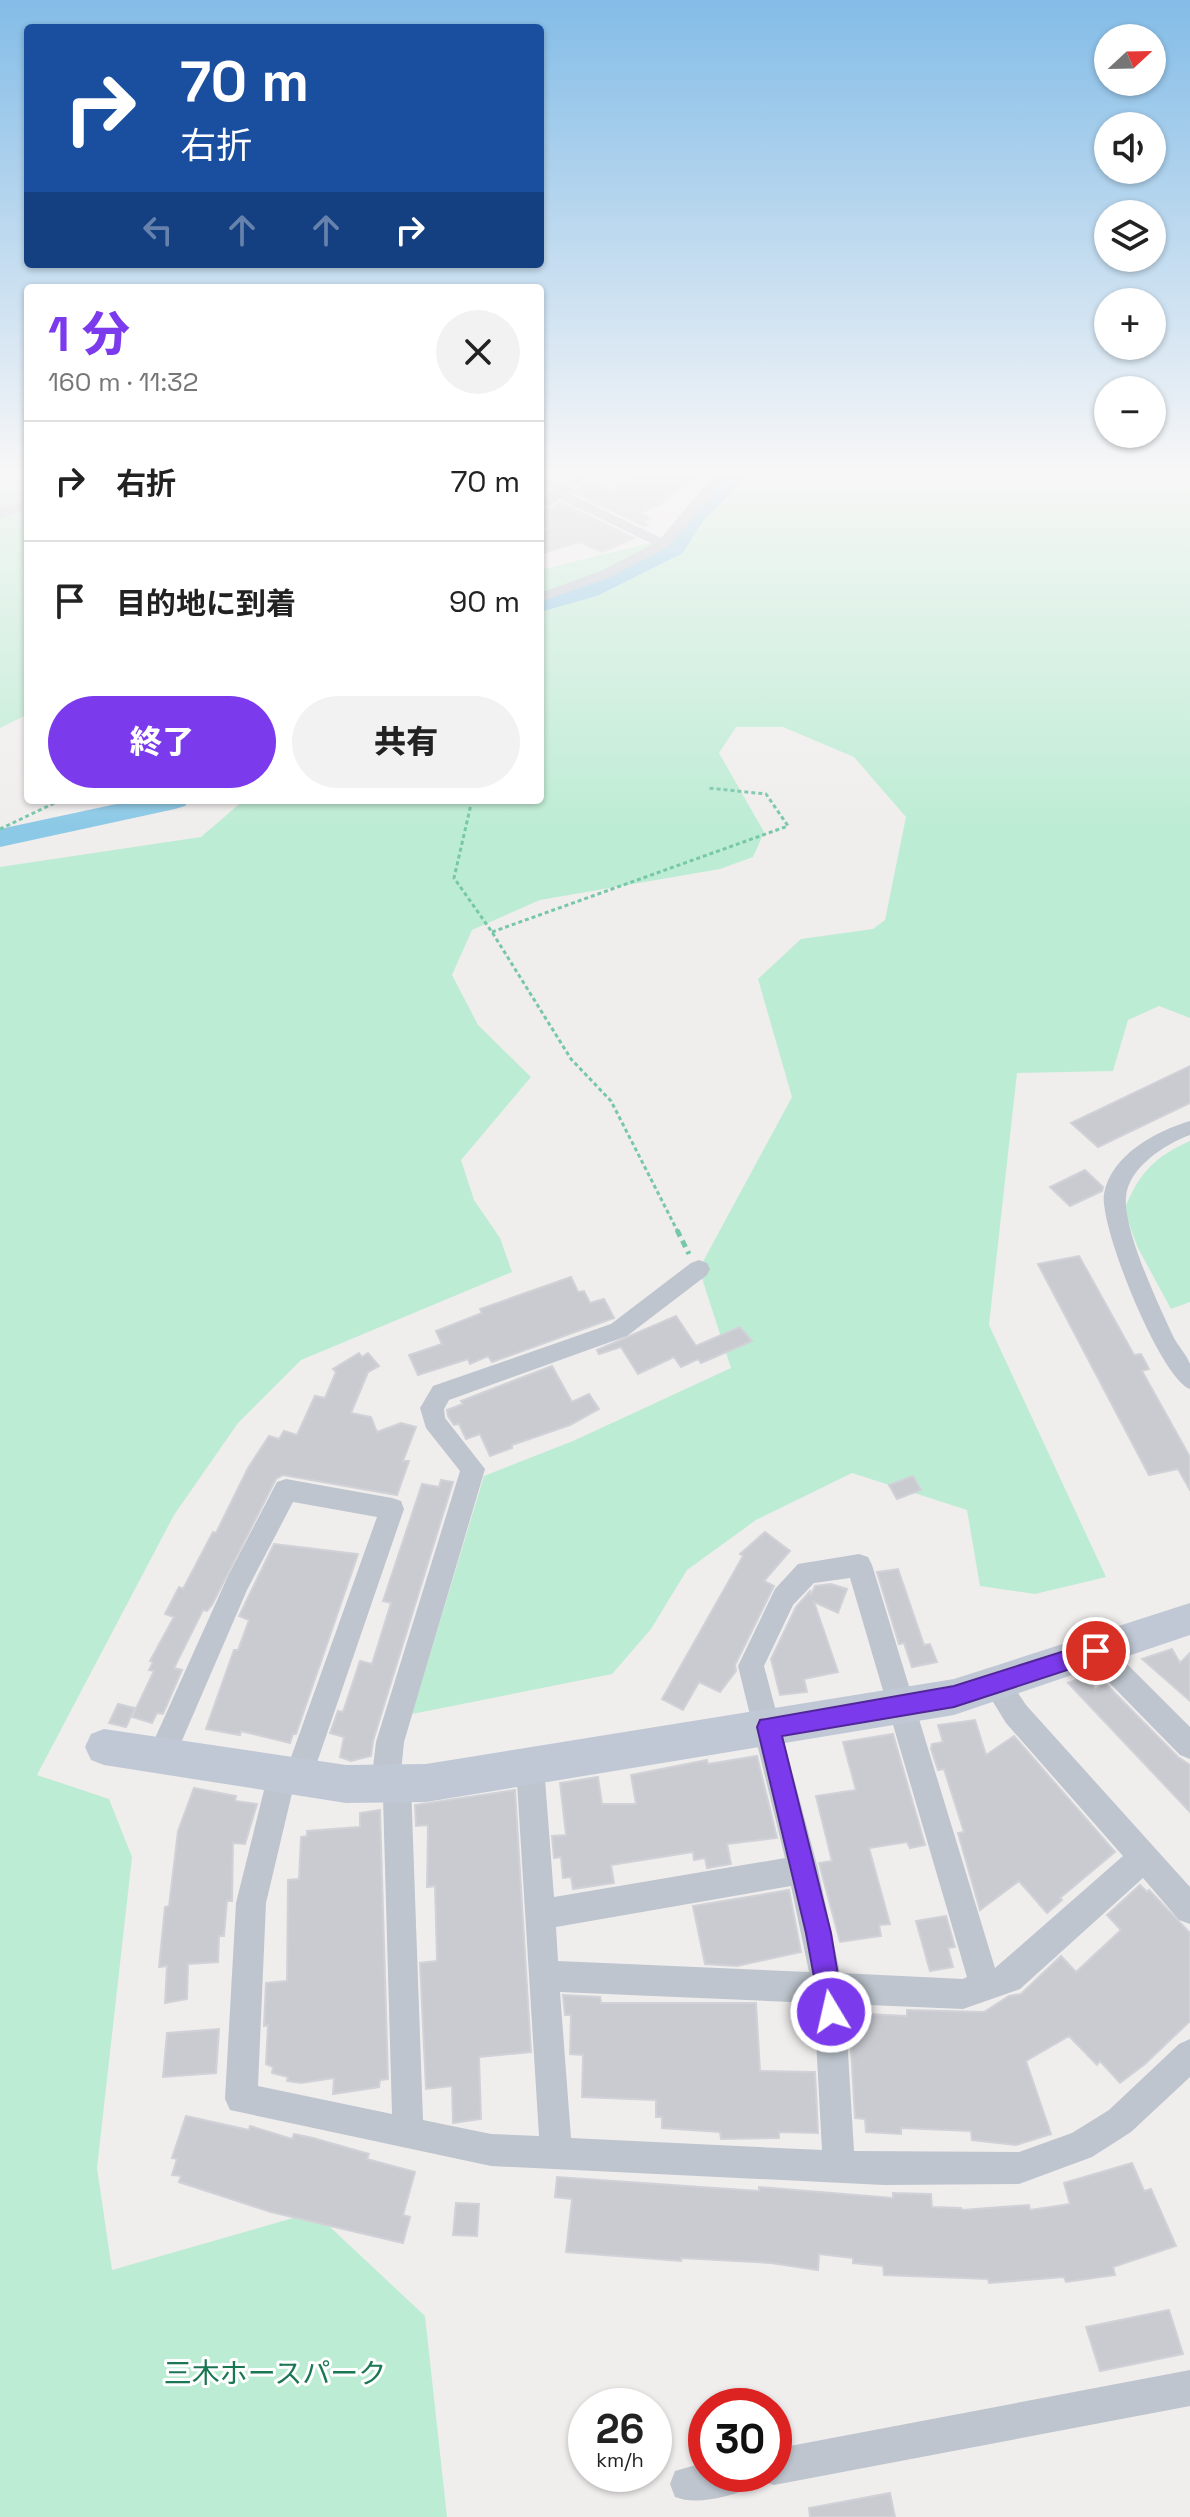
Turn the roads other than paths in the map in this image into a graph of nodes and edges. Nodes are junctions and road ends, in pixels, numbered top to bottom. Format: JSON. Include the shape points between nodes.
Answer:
{"nodes":[{"id":1,"x":1190,"y":1128,"type":"edge"},
{"id":2,"x":699,"y":1269,"type":"road end"},
{"id":3,"x":1190,"y":1379,"type":"edge"},
{"id":4,"x":1184,"y":1628,"type":"edge"},
{"id":5,"x":1096,"y":1651,"type":"junction"},
{"id":6,"x":996,"y":1684,"type":"junction"},
{"id":7,"x":903,"y":1705,"type":"junction"},
{"id":8,"x":768,"y":1727,"type":"junction"},
{"id":9,"x":1190,"y":1746,"type":"edge"},
{"id":10,"x":104,"y":1747,"type":"dead end"},
{"id":11,"x":161,"y":1756,"type":"junction"},
{"id":12,"x":530,"y":1766,"type":"junction"},
{"id":13,"x":290,"y":1776,"type":"junction"},
{"id":14,"x":391,"y":1784,"type":"junction"},
{"id":15,"x":1144,"y":1857,"type":"junction"},
{"id":16,"x":803,"y":1869,"type":"junction"},
{"id":17,"x":1190,"y":1909,"type":"edge"},
{"id":18,"x":542,"y":1914,"type":"junction"},
{"id":19,"x":545,"y":1976,"type":"junction"},
{"id":20,"x":985,"y":1987,"type":"junction"},
{"id":21,"x":828,"y":1989,"type":"junction"},
{"id":22,"x":1190,"y":2055,"type":"edge"},
{"id":23,"x":406,"y":2133,"type":"junction"},
{"id":24,"x":556,"y":2154,"type":"junction"},
{"id":25,"x":839,"y":2167,"type":"junction"},
{"id":26,"x":1190,"y":2388,"type":"edge"},
{"id":27,"x":792,"y":2464,"type":"edge"}],
"edges":[{"from":1,"to":3,"type":"street","via":[[1176,1131],[1127,1167],[1113,1197],[1120,1232],[1171,1356]]},
{"from":2,"to":14,"type":"street","via":[[619,1330],[441,1393],[432,1408],[434,1421],[473,1469],[390,1742]]},
{"from":4,"to":5,"type":"street"},
{"from":5,"to":6,"type":"street"},
{"from":5,"to":9,"type":"street"},
{"from":6,"to":7,"type":"street"},
{"from":6,"to":15,"type":"street","via":[[1016,1714]]},
{"from":7,"to":8,"type":"street"},
{"from":7,"to":8,"type":"street","via":[[859,1565],[807,1572],[784,1597],[751,1666]]},
{"from":7,"to":20,"type":"street"},
{"from":8,"to":12,"type":"street"},
{"from":8,"to":16,"type":"street"},
{"from":10,"to":11,"type":"street"},
{"from":11,"to":13,"type":"street"},
{"from":11,"to":13,"type":"street","via":[[237,1584],[286,1490],[392,1509]]},
{"from":12,"to":14,"type":"street"},
{"from":12,"to":18,"type":"street"},
{"from":13,"to":14,"type":"street"},
{"from":13,"to":23,"type":"street","via":[[251,1903],[241,2099]]},
{"from":14,"to":23,"type":"street"},
{"from":15,"to":17,"type":"street"},
{"from":15,"to":20,"type":"street","via":[[1009,1978]]},
{"from":16,"to":18,"type":"street"},
{"from":16,"to":21,"type":"street"},
{"from":18,"to":19,"type":"street"},
{"from":19,"to":21,"type":"street"},
{"from":19,"to":24,"type":"street"},
{"from":20,"to":21,"type":"street","via":[[963,1994]]},
{"from":21,"to":25,"type":"street"},
{"from":22,"to":25,"type":"street","via":[[1120,2121],[1081,2146],[1019,2168]]},
{"from":23,"to":24,"type":"street","via":[[491,2150]]},
{"from":24,"to":25,"type":"street"},
{"from":26,"to":27,"type":"street"}]}
